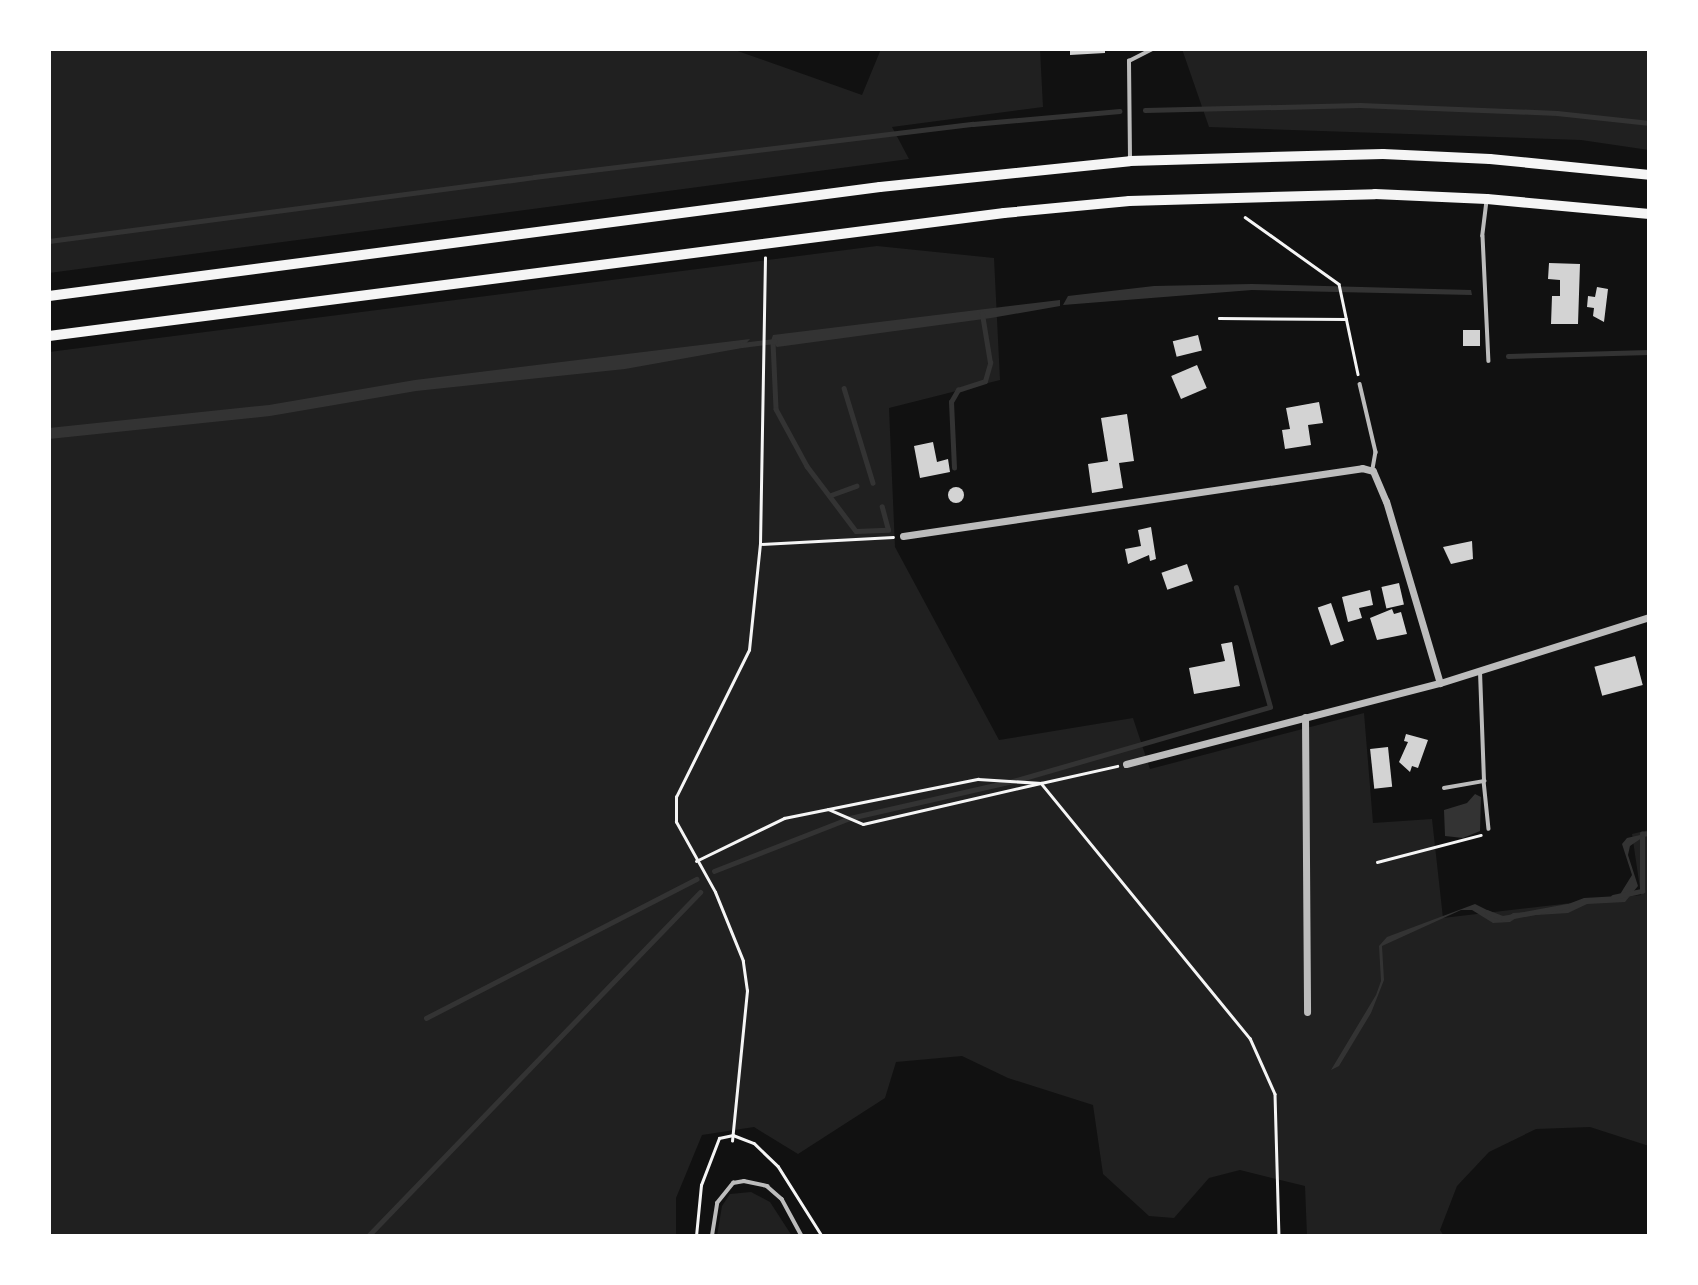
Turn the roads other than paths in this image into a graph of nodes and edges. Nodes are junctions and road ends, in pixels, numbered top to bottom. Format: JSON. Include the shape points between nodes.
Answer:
{"nodes":[{"id":1,"x":1153,"y":49,"type":"edge"},
{"id":2,"x":1130,"y":162,"type":"junction"},
{"id":3,"x":1649,"y":174,"type":"edge"},
{"id":4,"x":1487,"y":199,"type":"junction"},
{"id":5,"x":1649,"y":215,"type":"edge"},
{"id":6,"x":49,"y":296,"type":"edge"},
{"id":7,"x":49,"y":336,"type":"edge"},
{"id":8,"x":1489,"y":361,"type":"dead end"},
{"id":9,"x":1360,"y":384,"type":"road end"},
{"id":10,"x":1373,"y":471,"type":"junction"},
{"id":11,"x":903,"y":536,"type":"road end"},
{"id":12,"x":1649,"y":617,"type":"edge"},
{"id":13,"x":1480,"y":671,"type":"junction"},
{"id":14,"x":1440,"y":683,"type":"junction"},
{"id":15,"x":1305,"y":718,"type":"junction"},
{"id":16,"x":1126,"y":764,"type":"road end"},
{"id":17,"x":1484,"y":781,"type":"junction"},
{"id":18,"x":1444,"y":788,"type":"dead end"},
{"id":19,"x":1489,"y":829,"type":"road end"},
{"id":20,"x":1307,"y":1012,"type":"dead end"},
{"id":21,"x":712,"y":1236,"type":"edge"},
{"id":22,"x":802,"y":1236,"type":"edge"}],
"edges":[{"from":1,"to":2,"type":"lane","via":[[1129,61]]},
{"from":2,"to":3,"type":"highway","via":[[1383,154]]},
{"from":2,"to":6,"type":"highway","via":[[892,186]]},
{"from":4,"to":5,"type":"highway"},
{"from":4,"to":7,"type":"highway","via":[[1375,194],[1129,201]]},
{"from":4,"to":8,"type":"lane","via":[[1483,236]]},
{"from":9,"to":10,"type":"lane","via":[[1376,452]]},
{"from":10,"to":11,"type":"street","via":[[1345,469]]},
{"from":10,"to":14,"type":"street"},
{"from":12,"to":13,"type":"street"},
{"from":13,"to":14,"type":"street"},
{"from":13,"to":17,"type":"lane"},
{"from":14,"to":15,"type":"street"},
{"from":15,"to":16,"type":"street"},
{"from":15,"to":20,"type":"street"},
{"from":17,"to":18,"type":"lane"},
{"from":17,"to":19,"type":"lane"},
{"from":21,"to":22,"type":"lane","via":[[717,1203],[733,1183],[744,1181],[767,1186],[782,1199]]}]}
